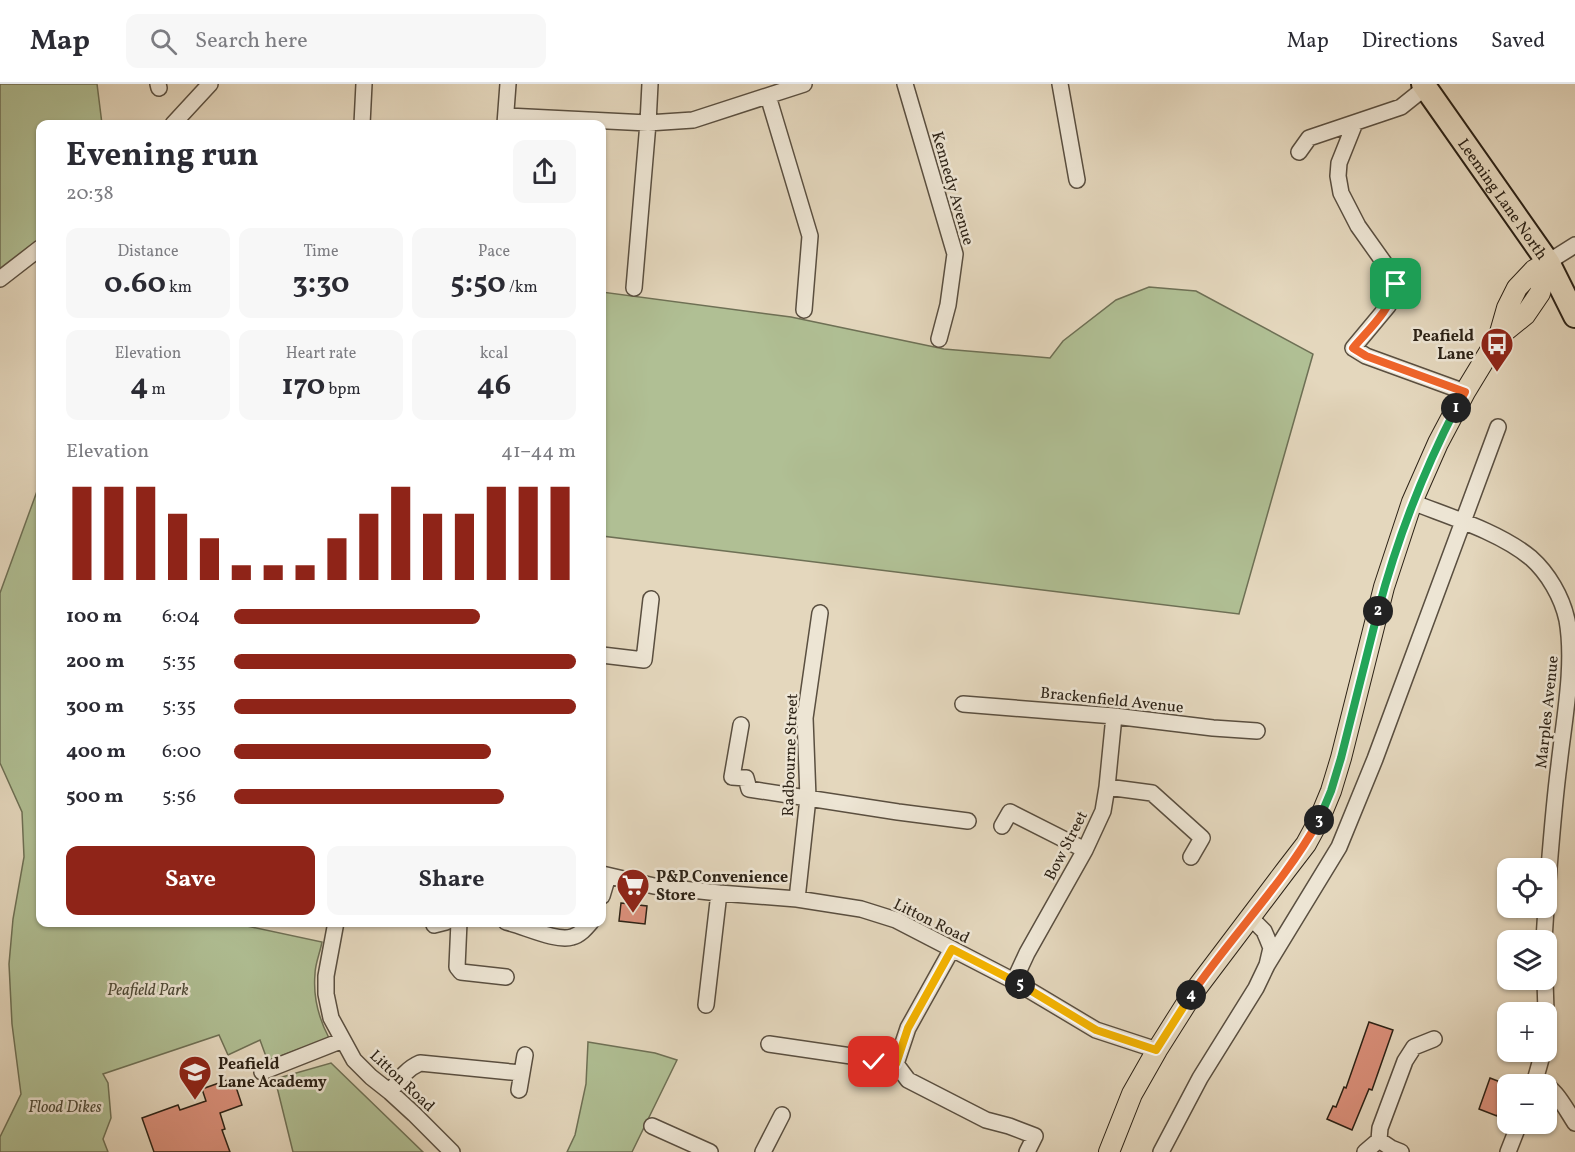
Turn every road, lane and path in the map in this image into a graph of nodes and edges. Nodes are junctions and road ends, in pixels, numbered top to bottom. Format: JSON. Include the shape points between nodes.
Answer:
{"nodes":[{"id":1,"x":210,"y":84,"type":"edge"},
{"id":2,"x":364,"y":84,"type":"edge"},
{"id":3,"x":508,"y":84,"type":"edge"},
{"id":4,"x":650,"y":84,"type":"edge"},
{"id":5,"x":804,"y":84,"type":"edge"},
{"id":6,"x":905,"y":84,"type":"edge"},
{"id":7,"x":1060,"y":84,"type":"edge"},
{"id":8,"x":1424,"y":86,"type":"edge"},
{"id":9,"x":768,"y":96,"type":"junction"},
{"id":10,"x":177,"y":120,"type":"edge"},
{"id":11,"x":362,"y":120,"type":"edge"},
{"id":12,"x":506,"y":120,"type":"edge"},
{"id":13,"x":606,"y":122,"type":"edge"},
{"id":14,"x":648,"y":123,"type":"junction"},
{"id":15,"x":1355,"y":123,"type":"junction"},
{"id":16,"x":1299,"y":152,"type":"dead end"},
{"id":17,"x":1077,"y":180,"type":"dead end"},
{"id":18,"x":1575,"y":245,"type":"edge"},
{"id":19,"x":36,"y":251,"type":"edge"},
{"id":20,"x":1548,"y":262,"type":"junction"},
{"id":21,"x":0,"y":279,"type":"edge"},
{"id":22,"x":634,"y":288,"type":"dead end"},
{"id":23,"x":804,"y":310,"type":"dead end"},
{"id":24,"x":1575,"y":316,"type":"edge"},
{"id":25,"x":939,"y":339,"type":"dead end"},
{"id":26,"x":1465,"y":392,"type":"junction"},
{"id":27,"x":1498,"y":427,"type":"dead end"},
{"id":28,"x":1412,"y":502,"type":"junction"},
{"id":29,"x":1463,"y":522,"type":"junction"},
{"id":30,"x":651,"y":599,"type":"dead end"},
{"id":31,"x":820,"y":612,"type":"dead end"},
{"id":32,"x":606,"y":655,"type":"edge"},
{"id":33,"x":963,"y":704,"type":"dead end"},
{"id":34,"x":1114,"y":716,"type":"junction"},
{"id":35,"x":741,"y":725,"type":"dead end"},
{"id":36,"x":1257,"y":731,"type":"dead end"},
{"id":37,"x":1107,"y":787,"type":"junction"},
{"id":38,"x":808,"y":798,"type":"junction"},
{"id":39,"x":968,"y":821,"type":"dead end"},
{"id":40,"x":1002,"y":826,"type":"dead end"},
{"id":41,"x":1085,"y":850,"type":"junction"},
{"id":42,"x":1191,"y":857,"type":"dead end"},
{"id":43,"x":1550,"y":858,"type":"edge"},
{"id":44,"x":606,"y":875,"type":"edge"},
{"id":45,"x":719,"y":893,"type":"junction"},
{"id":46,"x":796,"y":899,"type":"junction"},
{"id":47,"x":1250,"y":917,"type":"junction"},
{"id":48,"x":335,"y":927,"type":"edge"},
{"id":49,"x":459,"y":927,"type":"edge"},
{"id":50,"x":522,"y":927,"type":"edge"},
{"id":51,"x":587,"y":927,"type":"edge"},
{"id":52,"x":952,"y":949,"type":"junction"},
{"id":53,"x":1267,"y":965,"type":"junction"},
{"id":54,"x":506,"y":977,"type":"dead end"},
{"id":55,"x":1014,"y":981,"type":"junction"},
{"id":56,"x":706,"y":1005,"type":"dead end"},
{"id":57,"x":1434,"y":1039,"type":"dead end"},
{"id":58,"x":343,"y":1040,"type":"junction"},
{"id":59,"x":768,"y":1044,"type":"dead end"},
{"id":60,"x":1156,"y":1050,"type":"junction"},
{"id":61,"x":525,"y":1055,"type":"dead end"},
{"id":62,"x":896,"y":1064,"type":"junction"},
{"id":63,"x":262,"y":1072,"type":"dead end"},
{"id":64,"x":522,"y":1073,"type":"junction"},
{"id":65,"x":519,"y":1090,"type":"dead end"},
{"id":66,"x":390,"y":1092,"type":"junction"},
{"id":67,"x":1557,"y":1096,"type":"edge"},
{"id":68,"x":782,"y":1115,"type":"dead end"},
{"id":69,"x":1575,"y":1123,"type":"edge"},
{"id":70,"x":652,"y":1126,"type":"dead end"},
{"id":71,"x":1515,"y":1134,"type":"edge"},
{"id":72,"x":1379,"y":1140,"type":"junction"},
{"id":73,"x":452,"y":1152,"type":"edge"},
{"id":74,"x":710,"y":1152,"type":"edge"},
{"id":75,"x":763,"y":1152,"type":"edge"},
{"id":76,"x":1027,"y":1152,"type":"edge"},
{"id":77,"x":1109,"y":1152,"type":"edge"},
{"id":78,"x":1161,"y":1152,"type":"edge"},
{"id":79,"x":1365,"y":1152,"type":"edge"},
{"id":80,"x":1401,"y":1152,"type":"edge"},
{"id":81,"x":1508,"y":1152,"type":"edge"}],
"edges":[{"from":1,"to":10,"type":"street"},
{"from":2,"to":11,"type":"street"},
{"from":3,"to":12,"type":"street"},
{"from":4,"to":14,"type":"street"},
{"from":5,"to":9,"type":"street"},
{"from":6,"to":25,"type":"street","name":"Kennedy Avenue","via":[[955,254]]},
{"from":7,"to":17,"type":"street"},
{"from":8,"to":15,"type":"street","via":[[1401,107]]},
{"from":8,"to":20,"type":"highway","name":"Leeming Lane North"},
{"from":9,"to":14,"type":"street","via":[[693,120]]},
{"from":9,"to":23,"type":"street","via":[[810,236]]},
{"from":13,"to":14,"type":"street"},
{"from":14,"to":22,"type":"street"},
{"from":15,"to":16,"type":"street","via":[[1308,138]]},
{"from":15,"to":26,"type":"street","via":[[1339,163],[1341,193],[1396,284],[1388,306],[1353,348]]},
{"from":18,"to":20,"type":"street"},
{"from":19,"to":21,"type":"street"},
{"from":20,"to":24,"type":"highway","name":"Leeming Lane North"},
{"from":20,"to":26,"type":"main road","via":[[1521,283],[1507,308],[1499,336]]},
{"from":26,"to":28,"type":"main road"},
{"from":27,"to":29,"type":"street"},
{"from":28,"to":29,"type":"street","name":"Marples Avenue"},
{"from":28,"to":47,"type":"main road","via":[[1384,587],[1331,791],[1306,844]]},
{"from":29,"to":43,"type":"street","name":"Marples Avenue","via":[[1512,544],[1532,559],[1557,592],[1567,618],[1570,674]]},
{"from":29,"to":53,"type":"street","via":[[1339,847]]},
{"from":30,"to":32,"type":"street","via":[[644,660]]},
{"from":31,"to":38,"type":"street","name":"Radbourne Street","via":[[805,718]]},
{"from":33,"to":34,"type":"street","name":"Brackenfield Avenue"},
{"from":34,"to":36,"type":"street","name":"Brackenfield Avenue"},
{"from":34,"to":37,"type":"street","name":"Bow Street"},
{"from":35,"to":38,"type":"street","via":[[732,777],[746,778],[749,789]]},
{"from":37,"to":41,"type":"street","name":"Bow Street","via":[[1103,811]]},
{"from":37,"to":42,"type":"street","via":[[1152,793],[1202,838]]},
{"from":38,"to":39,"type":"street"},
{"from":38,"to":46,"type":"street","name":"Radbourne Street"},
{"from":40,"to":41,"type":"street","via":[[1010,812]]},
{"from":41,"to":55,"type":"street","name":"Bow Street"},
{"from":44,"to":45,"type":"street","name":"Litton Road","via":[[654,886]]},
{"from":45,"to":46,"type":"street","name":"Litton Road"},
{"from":45,"to":56,"type":"street"},
{"from":46,"to":52,"type":"street","name":"Litton Road","via":[[861,909],[896,920]]},
{"from":47,"to":53,"type":"street","via":[[1264,931],[1271,948]]},
{"from":47,"to":60,"type":"main road"},
{"from":48,"to":58,"type":"street","name":"Litton Road","via":[[326,994]]},
{"from":49,"to":54,"type":"street","via":[[457,967],[461,972]]},
{"from":50,"to":51,"type":"street","via":[[554,937],[571,937]]},
{"from":52,"to":55,"type":"street","name":"Litton Road"},
{"from":52,"to":62,"type":"street","via":[[908,1028]]},
{"from":53,"to":78,"type":"street"},
{"from":55,"to":60,"type":"street","name":"Litton Road","via":[[1096,1030]]},
{"from":57,"to":72,"type":"street","via":[[1414,1047],[1405,1061]]},
{"from":58,"to":63,"type":"street"},
{"from":58,"to":66,"type":"street","name":"Litton Road","via":[[354,1060]]},
{"from":59,"to":62,"type":"street"},
{"from":60,"to":77,"type":"main road","via":[[1132,1094]]},
{"from":61,"to":64,"type":"street"},
{"from":62,"to":76,"type":"street","via":[[908,1080],[960,1107],[1035,1136]]},
{"from":64,"to":65,"type":"street"},
{"from":64,"to":66,"type":"street","via":[[420,1063],[403,1074]]},
{"from":66,"to":73,"type":"street","name":"Litton Road"},
{"from":67,"to":69,"type":"street"},
{"from":68,"to":75,"type":"street"},
{"from":70,"to":74,"type":"street"},
{"from":71,"to":81,"type":"street"},
{"from":72,"to":79,"type":"street"},
{"from":72,"to":80,"type":"street"}]}
